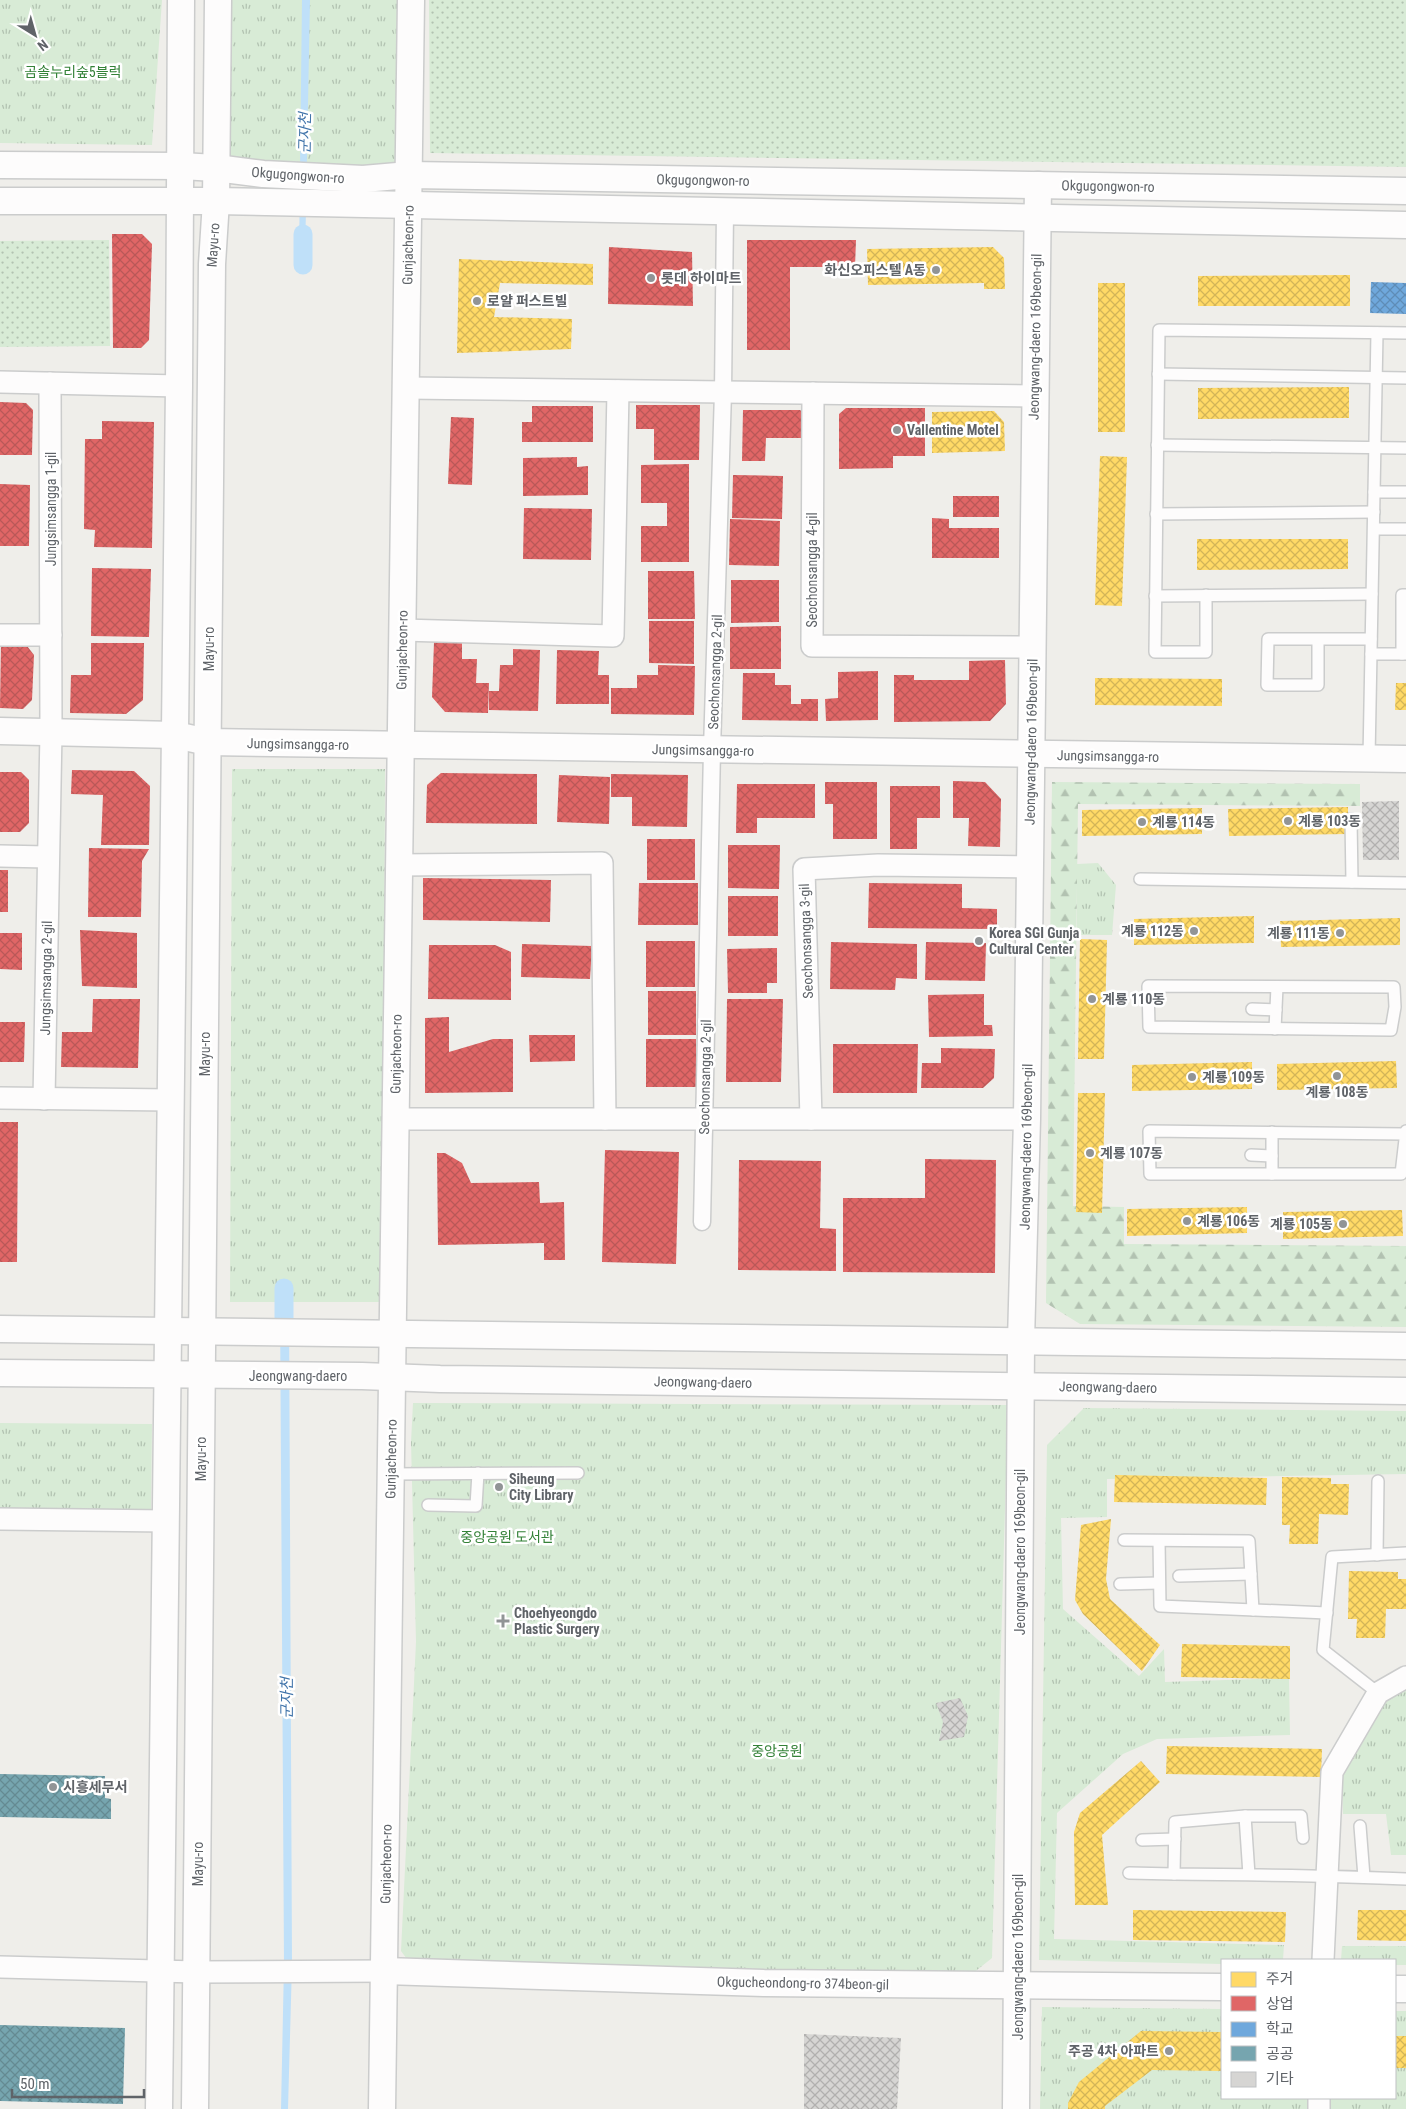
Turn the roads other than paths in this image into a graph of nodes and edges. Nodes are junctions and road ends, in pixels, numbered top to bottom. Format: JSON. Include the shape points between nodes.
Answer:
{"nodes":[{"id":1,"x":181,"y":0,"type":"edge"},
{"id":2,"x":218,"y":0,"type":"edge"},
{"id":3,"x":411,"y":0,"type":"edge"},
{"id":4,"x":0,"y":166,"type":"edge"},
{"id":5,"x":181,"y":166,"type":"junction"},
{"id":6,"x":216,"y":168,"type":"junction"},
{"id":7,"x":409,"y":175,"type":"junction"},
{"id":8,"x":1038,"y":185,"type":"junction"},
{"id":9,"x":1406,"y":191,"type":"edge"},
{"id":10,"x":216,"y":201,"type":"junction"},
{"id":11,"x":0,"y":202,"type":"edge"},
{"id":12,"x":181,"y":202,"type":"junction"},
{"id":13,"x":408,"y":206,"type":"junction"},
{"id":14,"x":725,"y":212,"type":"junction"},
{"id":15,"x":1037,"y":218,"type":"junction"},
{"id":16,"x":1406,"y":225,"type":"edge"},
{"id":17,"x":1377,"y":332,"type":"junction"},
{"id":18,"x":1406,"y":333,"type":"edge"},
{"id":19,"x":1158,"y":374,"type":"junction"},
{"id":20,"x":1376,"y":378,"type":"junction"},
{"id":21,"x":1406,"y":378,"type":"edge"},
{"id":22,"x":0,"y":382,"type":"edge"},
{"id":23,"x":50,"y":383,"type":"junction"},
{"id":24,"x":179,"y":386,"type":"junction"},
{"id":25,"x":406,"y":388,"type":"junction"},
{"id":26,"x":618,"y":391,"type":"junction"},
{"id":27,"x":723,"y":392,"type":"junction"},
{"id":28,"x":813,"y":394,"type":"junction"},
{"id":29,"x":1035,"y":396,"type":"junction"},
{"id":30,"x":1158,"y":445,"type":"junction"},
{"id":31,"x":1375,"y":448,"type":"junction"},
{"id":32,"x":1406,"y":448,"type":"edge"},
{"id":33,"x":1374,"y":492,"type":"junction"},
{"id":34,"x":1406,"y":492,"type":"edge"},
{"id":35,"x":1374,"y":512,"type":"junction"},
{"id":36,"x":1156,"y":514,"type":"junction"},
{"id":37,"x":1374,"y":529,"type":"junction"},
{"id":38,"x":1406,"y":529,"type":"edge"},
{"id":39,"x":1372,"y":594,"type":"junction"},
{"id":40,"x":1206,"y":595,"type":"junction"},
{"id":41,"x":1155,"y":596,"type":"junction"},
{"id":42,"x":1406,"y":596,"type":"edge"},
{"id":43,"x":402,"y":630,"type":"junction"},
{"id":44,"x":0,"y":635,"type":"edge"},
{"id":45,"x":51,"y":635,"type":"junction"},
{"id":46,"x":1372,"y":639,"type":"junction"},
{"id":47,"x":1318,"y":640,"type":"junction"},
{"id":48,"x":1032,"y":647,"type":"junction"},
{"id":49,"x":1371,"y":654,"type":"junction"},
{"id":50,"x":1404,"y":654,"type":"edge"},
{"id":51,"x":0,"y":731,"type":"edge"},
{"id":52,"x":52,"y":732,"type":"junction"},
{"id":53,"x":175,"y":735,"type":"junction"},
{"id":54,"x":208,"y":742,"type":"junction"},
{"id":55,"x":401,"y":746,"type":"junction"},
{"id":56,"x":712,"y":750,"type":"junction"},
{"id":57,"x":1030,"y":755,"type":"junction"},
{"id":58,"x":1369,"y":758,"type":"junction"},
{"id":59,"x":1406,"y":759,"type":"edge"},
{"id":60,"x":1351,"y":818,"type":"dead end"},
{"id":61,"x":0,"y":856,"type":"edge"},
{"id":62,"x":47,"y":857,"type":"junction"},
{"id":63,"x":399,"y":865,"type":"junction"},
{"id":64,"x":1030,"y":866,"type":"junction"},
{"id":65,"x":1140,"y":880,"type":"dead end"},
{"id":66,"x":1352,"y":882,"type":"junction"},
{"id":67,"x":1406,"y":883,"type":"edge"},
{"id":68,"x":1277,"y":987,"type":"junction"},
{"id":69,"x":1401,"y":1007,"type":"edge"},
{"id":70,"x":1252,"y":1009,"type":"dead end"},
{"id":71,"x":1276,"y":1010,"type":"junction"},
{"id":72,"x":1276,"y":1029,"type":"junction"},
{"id":73,"x":0,"y":1098,"type":"edge"},
{"id":74,"x":44,"y":1099,"type":"junction"},
{"id":75,"x":171,"y":1100,"type":"junction"},
{"id":76,"x":395,"y":1119,"type":"junction"},
{"id":77,"x":605,"y":1119,"type":"junction"},
{"id":78,"x":704,"y":1119,"type":"junction"},
{"id":79,"x":811,"y":1119,"type":"junction"},
{"id":80,"x":1027,"y":1119,"type":"junction"},
{"id":81,"x":1272,"y":1132,"type":"junction"},
{"id":82,"x":1405,"y":1132,"type":"edge"},
{"id":83,"x":1251,"y":1155,"type":"dead end"},
{"id":84,"x":1272,"y":1156,"type":"junction"},
{"id":85,"x":1272,"y":1174,"type":"junction"},
{"id":86,"x":702,"y":1222,"type":"dead end"},
{"id":87,"x":0,"y":1329,"type":"edge"},
{"id":88,"x":169,"y":1331,"type":"junction"},
{"id":89,"x":203,"y":1331,"type":"junction"},
{"id":90,"x":392,"y":1334,"type":"junction"},
{"id":91,"x":1021,"y":1341,"type":"junction"},
{"id":92,"x":1406,"y":1346,"type":"edge"},
{"id":93,"x":0,"y":1373,"type":"edge"},
{"id":94,"x":168,"y":1375,"type":"junction"},
{"id":95,"x":202,"y":1376,"type":"junction"},
{"id":96,"x":392,"y":1378,"type":"junction"},
{"id":97,"x":1021,"y":1386,"type":"junction"},
{"id":98,"x":1406,"y":1391,"type":"edge"},
{"id":99,"x":578,"y":1473,"type":"dead end"},
{"id":100,"x":391,"y":1474,"type":"junction"},
{"id":101,"x":478,"y":1474,"type":"junction"},
{"id":102,"x":1378,"y":1481,"type":"dead end"},
{"id":103,"x":428,"y":1505,"type":"dead end"},
{"id":104,"x":0,"y":1519,"type":"edge"},
{"id":105,"x":167,"y":1521,"type":"junction"},
{"id":106,"x":1124,"y":1540,"type":"dead end"},
{"id":107,"x":1159,"y":1541,"type":"junction"},
{"id":108,"x":1406,"y":1553,"type":"edge"},
{"id":109,"x":1377,"y":1555,"type":"junction"},
{"id":110,"x":1251,"y":1574,"type":"junction"},
{"id":111,"x":1178,"y":1576,"type":"dead end"},
{"id":112,"x":1120,"y":1584,"type":"dead end"},
{"id":113,"x":1159,"y":1584,"type":"junction"},
{"id":114,"x":1253,"y":1610,"type":"junction"},
{"id":115,"x":1327,"y":1613,"type":"junction"},
{"id":116,"x":1406,"y":1677,"type":"edge"},
{"id":117,"x":1378,"y":1692,"type":"junction"},
{"id":118,"x":1245,"y":1816,"type":"junction"},
{"id":119,"x":1360,"y":1826,"type":"dead end"},
{"id":120,"x":1303,"y":1838,"type":"dead end"},
{"id":121,"x":1175,"y":1839,"type":"junction"},
{"id":122,"x":1142,"y":1840,"type":"dead end"},
{"id":123,"x":1129,"y":1873,"type":"dead end"},
{"id":124,"x":1174,"y":1874,"type":"junction"},
{"id":125,"x":1249,"y":1874,"type":"junction"},
{"id":126,"x":1327,"y":1875,"type":"junction"},
{"id":127,"x":1364,"y":1877,"type":"junction"},
{"id":128,"x":1406,"y":1879,"type":"edge"},
{"id":129,"x":1323,"y":1959,"type":"edge"},
{"id":130,"x":0,"y":1967,"type":"edge"},
{"id":131,"x":160,"y":1970,"type":"junction"},
{"id":132,"x":385,"y":1971,"type":"junction"},
{"id":133,"x":197,"y":1972,"type":"junction"},
{"id":134,"x":1018,"y":1985,"type":"junction"},
{"id":135,"x":1221,"y":1987,"type":"edge"},
{"id":136,"x":159,"y":2109,"type":"edge"},
{"id":137,"x":195,"y":2109,"type":"edge"},
{"id":138,"x":382,"y":2109,"type":"edge"},
{"id":139,"x":1016,"y":2109,"type":"edge"}],
"edges":[{"from":1,"to":5,"type":"street"},
{"from":2,"to":6,"type":"street","name":"Mayu-ro"},
{"from":3,"to":7,"type":"street","name":"Gunjacheon-ro"},
{"from":4,"to":5,"type":"street","name":"Okgugongwon-ro"},
{"from":5,"to":6,"type":"street","name":"Okgugongwon-ro"},
{"from":5,"to":12,"type":"street"},
{"from":6,"to":7,"type":"street","name":"Okgugongwon-ro","via":[[363,179]]},
{"from":6,"to":10,"type":"street","name":"Mayu-ro"},
{"from":7,"to":8,"type":"street","name":"Okgugongwon-ro"},
{"from":7,"to":13,"type":"street","name":"Gunjacheon-ro"},
{"from":8,"to":9,"type":"street","name":"Okgugongwon-ro"},
{"from":8,"to":15,"type":"street","name":"Jeongwang-daero 169beon-gil"},
{"from":10,"to":12,"type":"street","name":"Okgugongwon-ro"},
{"from":10,"to":13,"type":"street","name":"Okgugongwon-ro"},
{"from":10,"to":54,"type":"street","name":"Mayu-ro","via":[[212,264]]},
{"from":11,"to":12,"type":"street","name":"Okgugongwon-ro"},
{"from":12,"to":24,"type":"street"},
{"from":13,"to":14,"type":"street","name":"Okgugongwon-ro"},
{"from":13,"to":25,"type":"street","name":"Gunjacheon-ro"},
{"from":14,"to":15,"type":"street","name":"Okgugongwon-ro"},
{"from":14,"to":27,"type":"street","name":"Seochonsangga 2-gil"},
{"from":15,"to":16,"type":"street","name":"Okgugongwon-ro"},
{"from":15,"to":29,"type":"street","name":"Jeongwang-daero 169beon-gil"},
{"from":17,"to":18,"type":"lane"},
{"from":17,"to":19,"type":"lane","via":[[1159,330]]},
{"from":17,"to":20,"type":"lane"},
{"from":19,"to":20,"type":"lane"},
{"from":19,"to":30,"type":"lane"},
{"from":20,"to":21,"type":"lane"},
{"from":20,"to":31,"type":"lane"},
{"from":22,"to":23,"type":"street"},
{"from":23,"to":24,"type":"street"},
{"from":23,"to":45,"type":"street","name":"Jungsimsangga 1-gil"},
{"from":24,"to":53,"type":"street"},
{"from":25,"to":26,"type":"street"},
{"from":25,"to":43,"type":"street","name":"Gunjacheon-ro"},
{"from":26,"to":27,"type":"street"},
{"from":26,"to":43,"type":"street","via":[[613,636]]},
{"from":27,"to":28,"type":"street"},
{"from":27,"to":56,"type":"street","name":"Seochonsangga 2-gil"},
{"from":28,"to":29,"type":"street"},
{"from":28,"to":48,"type":"street","name":"Seochonsangga 4-gil","via":[[812,646]]},
{"from":29,"to":48,"type":"street","name":"Jeongwang-daero 169beon-gil"},
{"from":30,"to":31,"type":"lane"},
{"from":30,"to":36,"type":"lane"},
{"from":31,"to":32,"type":"lane"},
{"from":31,"to":33,"type":"lane"},
{"from":33,"to":34,"type":"lane"},
{"from":33,"to":35,"type":"lane"},
{"from":35,"to":36,"type":"lane"},
{"from":35,"to":37,"type":"lane"},
{"from":36,"to":41,"type":"lane"},
{"from":37,"to":38,"type":"lane"},
{"from":37,"to":39,"type":"lane"},
{"from":39,"to":40,"type":"lane"},
{"from":39,"to":46,"type":"lane"},
{"from":40,"to":41,"type":"lane"},
{"from":40,"to":41,"type":"lane","via":[[1206,652],[1155,652]]},
{"from":42,"to":50,"type":"lane","via":[[1402,596]]},
{"from":43,"to":55,"type":"street","name":"Gunjacheon-ro"},
{"from":44,"to":45,"type":"street"},
{"from":45,"to":52,"type":"street","name":"Jungsimsangga 1-gil"},
{"from":46,"to":47,"type":"lane"},
{"from":46,"to":49,"type":"lane"},
{"from":47,"to":47,"type":"lane","via":[[1268,639],[1267,685],[1318,685]]},
{"from":48,"to":57,"type":"street","name":"Jeongwang-daero 169beon-gil"},
{"from":49,"to":50,"type":"lane"},
{"from":49,"to":58,"type":"lane"},
{"from":51,"to":52,"type":"street","name":"Jungsimsangga-ro"},
{"from":52,"to":53,"type":"street","name":"Jungsimsangga-ro"},
{"from":52,"to":62,"type":"street","name":"Jungsimsangga 2-gil"},
{"from":53,"to":54,"type":"street","name":"Jungsimsangga-ro"},
{"from":53,"to":75,"type":"street"},
{"from":54,"to":55,"type":"street","name":"Jungsimsangga-ro"},
{"from":54,"to":89,"type":"street","name":"Mayu-ro"},
{"from":55,"to":56,"type":"street","name":"Jungsimsangga-ro"},
{"from":55,"to":63,"type":"street","name":"Gunjacheon-ro"},
{"from":56,"to":57,"type":"street","name":"Jungsimsangga-ro"},
{"from":56,"to":78,"type":"street","name":"Seochonsangga 2-gil"},
{"from":57,"to":58,"type":"street","name":"Jungsimsangga-ro"},
{"from":57,"to":64,"type":"street","name":"Jeongwang-daero 169beon-gil"},
{"from":58,"to":59,"type":"street","name":"Jungsimsangga-ro"},
{"from":60,"to":66,"type":"lane"},
{"from":61,"to":62,"type":"street"},
{"from":62,"to":74,"type":"street","name":"Jungsimsangga 2-gil"},
{"from":63,"to":76,"type":"street","name":"Gunjacheon-ro"},
{"from":63,"to":77,"type":"street","via":[[602,864]]},
{"from":64,"to":79,"type":"street","name":"Seochonsangga 3-gil","via":[[878,865],[804,869]]},
{"from":64,"to":80,"type":"street","name":"Jeongwang-daero 169beon-gil"},
{"from":65,"to":66,"type":"lane"},
{"from":66,"to":67,"type":"lane"},
{"from":68,"to":69,"type":"lane","via":[[1394,987]]},
{"from":68,"to":71,"type":"lane"},
{"from":68,"to":72,"type":"lane","via":[[1148,986],[1149,1027]]},
{"from":69,"to":72,"type":"lane","via":[[1391,1030]]},
{"from":70,"to":71,"type":"lane"},
{"from":71,"to":72,"type":"lane"},
{"from":73,"to":74,"type":"street"},
{"from":74,"to":75,"type":"street"},
{"from":75,"to":88,"type":"street"},
{"from":76,"to":77,"type":"street"},
{"from":76,"to":90,"type":"street","name":"Gunjacheon-ro"},
{"from":77,"to":78,"type":"street"},
{"from":78,"to":79,"type":"street"},
{"from":78,"to":86,"type":"street","name":"Seochonsangga 2-gil"},
{"from":79,"to":80,"type":"street"},
{"from":80,"to":91,"type":"street","name":"Jeongwang-daero 169beon-gil"},
{"from":81,"to":82,"type":"lane"},
{"from":81,"to":84,"type":"lane"},
{"from":81,"to":85,"type":"lane","via":[[1149,1131],[1150,1174]]},
{"from":82,"to":85,"type":"lane","via":[[1401,1174]]},
{"from":83,"to":84,"type":"lane"},
{"from":84,"to":85,"type":"lane"},
{"from":87,"to":88,"type":"street"},
{"from":88,"to":89,"type":"street"},
{"from":88,"to":94,"type":"street"},
{"from":89,"to":90,"type":"street"},
{"from":89,"to":95,"type":"street","name":"Mayu-ro"},
{"from":90,"to":91,"type":"street"},
{"from":90,"to":96,"type":"street","name":"Gunjacheon-ro"},
{"from":91,"to":92,"type":"street"},
{"from":91,"to":97,"type":"street","name":"Jeongwang-daero 169beon-gil"},
{"from":93,"to":94,"type":"street","name":"Jeongwang-daero"},
{"from":94,"to":95,"type":"street","name":"Jeongwang-daero"},
{"from":94,"to":105,"type":"street"},
{"from":95,"to":96,"type":"street","name":"Jeongwang-daero"},
{"from":95,"to":133,"type":"street","name":"Mayu-ro"},
{"from":96,"to":97,"type":"street","name":"Jeongwang-daero"},
{"from":96,"to":100,"type":"street","name":"Gunjacheon-ro"},
{"from":97,"to":98,"type":"street","name":"Jeongwang-daero"},
{"from":97,"to":134,"type":"street","name":"Jeongwang-daero 169beon-gil"},
{"from":99,"to":101,"type":"lane"},
{"from":100,"to":101,"type":"lane"},
{"from":100,"to":132,"type":"street","name":"Gunjacheon-ro"},
{"from":101,"to":103,"type":"lane","via":[[476,1506]]},
{"from":102,"to":109,"type":"lane"},
{"from":104,"to":105,"type":"street"},
{"from":105,"to":131,"type":"street"},
{"from":106,"to":107,"type":"lane"},
{"from":107,"to":110,"type":"lane","via":[[1249,1541]]},
{"from":107,"to":113,"type":"lane"},
{"from":108,"to":109,"type":"lane"},
{"from":109,"to":115,"type":"lane","via":[[1332,1557]]},
{"from":110,"to":111,"type":"lane"},
{"from":110,"to":114,"type":"lane"},
{"from":112,"to":113,"type":"lane"},
{"from":113,"to":114,"type":"lane","via":[[1160,1606]]},
{"from":114,"to":115,"type":"lane"},
{"from":115,"to":117,"type":"lane","via":[[1323,1650]]},
{"from":116,"to":117,"type":"street"},
{"from":117,"to":126,"type":"street","via":[[1332,1772]]},
{"from":118,"to":120,"type":"lane","via":[[1301,1816]]},
{"from":118,"to":121,"type":"lane","via":[[1175,1822]]},
{"from":118,"to":125,"type":"lane"},
{"from":119,"to":127,"type":"lane"},
{"from":121,"to":122,"type":"lane"},
{"from":121,"to":124,"type":"lane"},
{"from":123,"to":124,"type":"lane"},
{"from":124,"to":125,"type":"lane"},
{"from":125,"to":126,"type":"lane"},
{"from":126,"to":127,"type":"lane"},
{"from":126,"to":129,"type":"street"},
{"from":127,"to":128,"type":"lane"},
{"from":130,"to":131,"type":"street"},
{"from":131,"to":133,"type":"street"},
{"from":131,"to":136,"type":"street"},
{"from":132,"to":133,"type":"street"},
{"from":132,"to":134,"type":"street","name":"Okgucheondong-ro 374beon-gil","via":[[764,1983]]},
{"from":132,"to":138,"type":"street","name":"Gunjacheon-ro"},
{"from":133,"to":137,"type":"street","name":"Mayu-ro"},
{"from":134,"to":135,"type":"street","name":"Okgucheondong-ro 374beon-gil"},
{"from":134,"to":139,"type":"street","name":"Jeongwang-daero 169beon-gil"}]}
